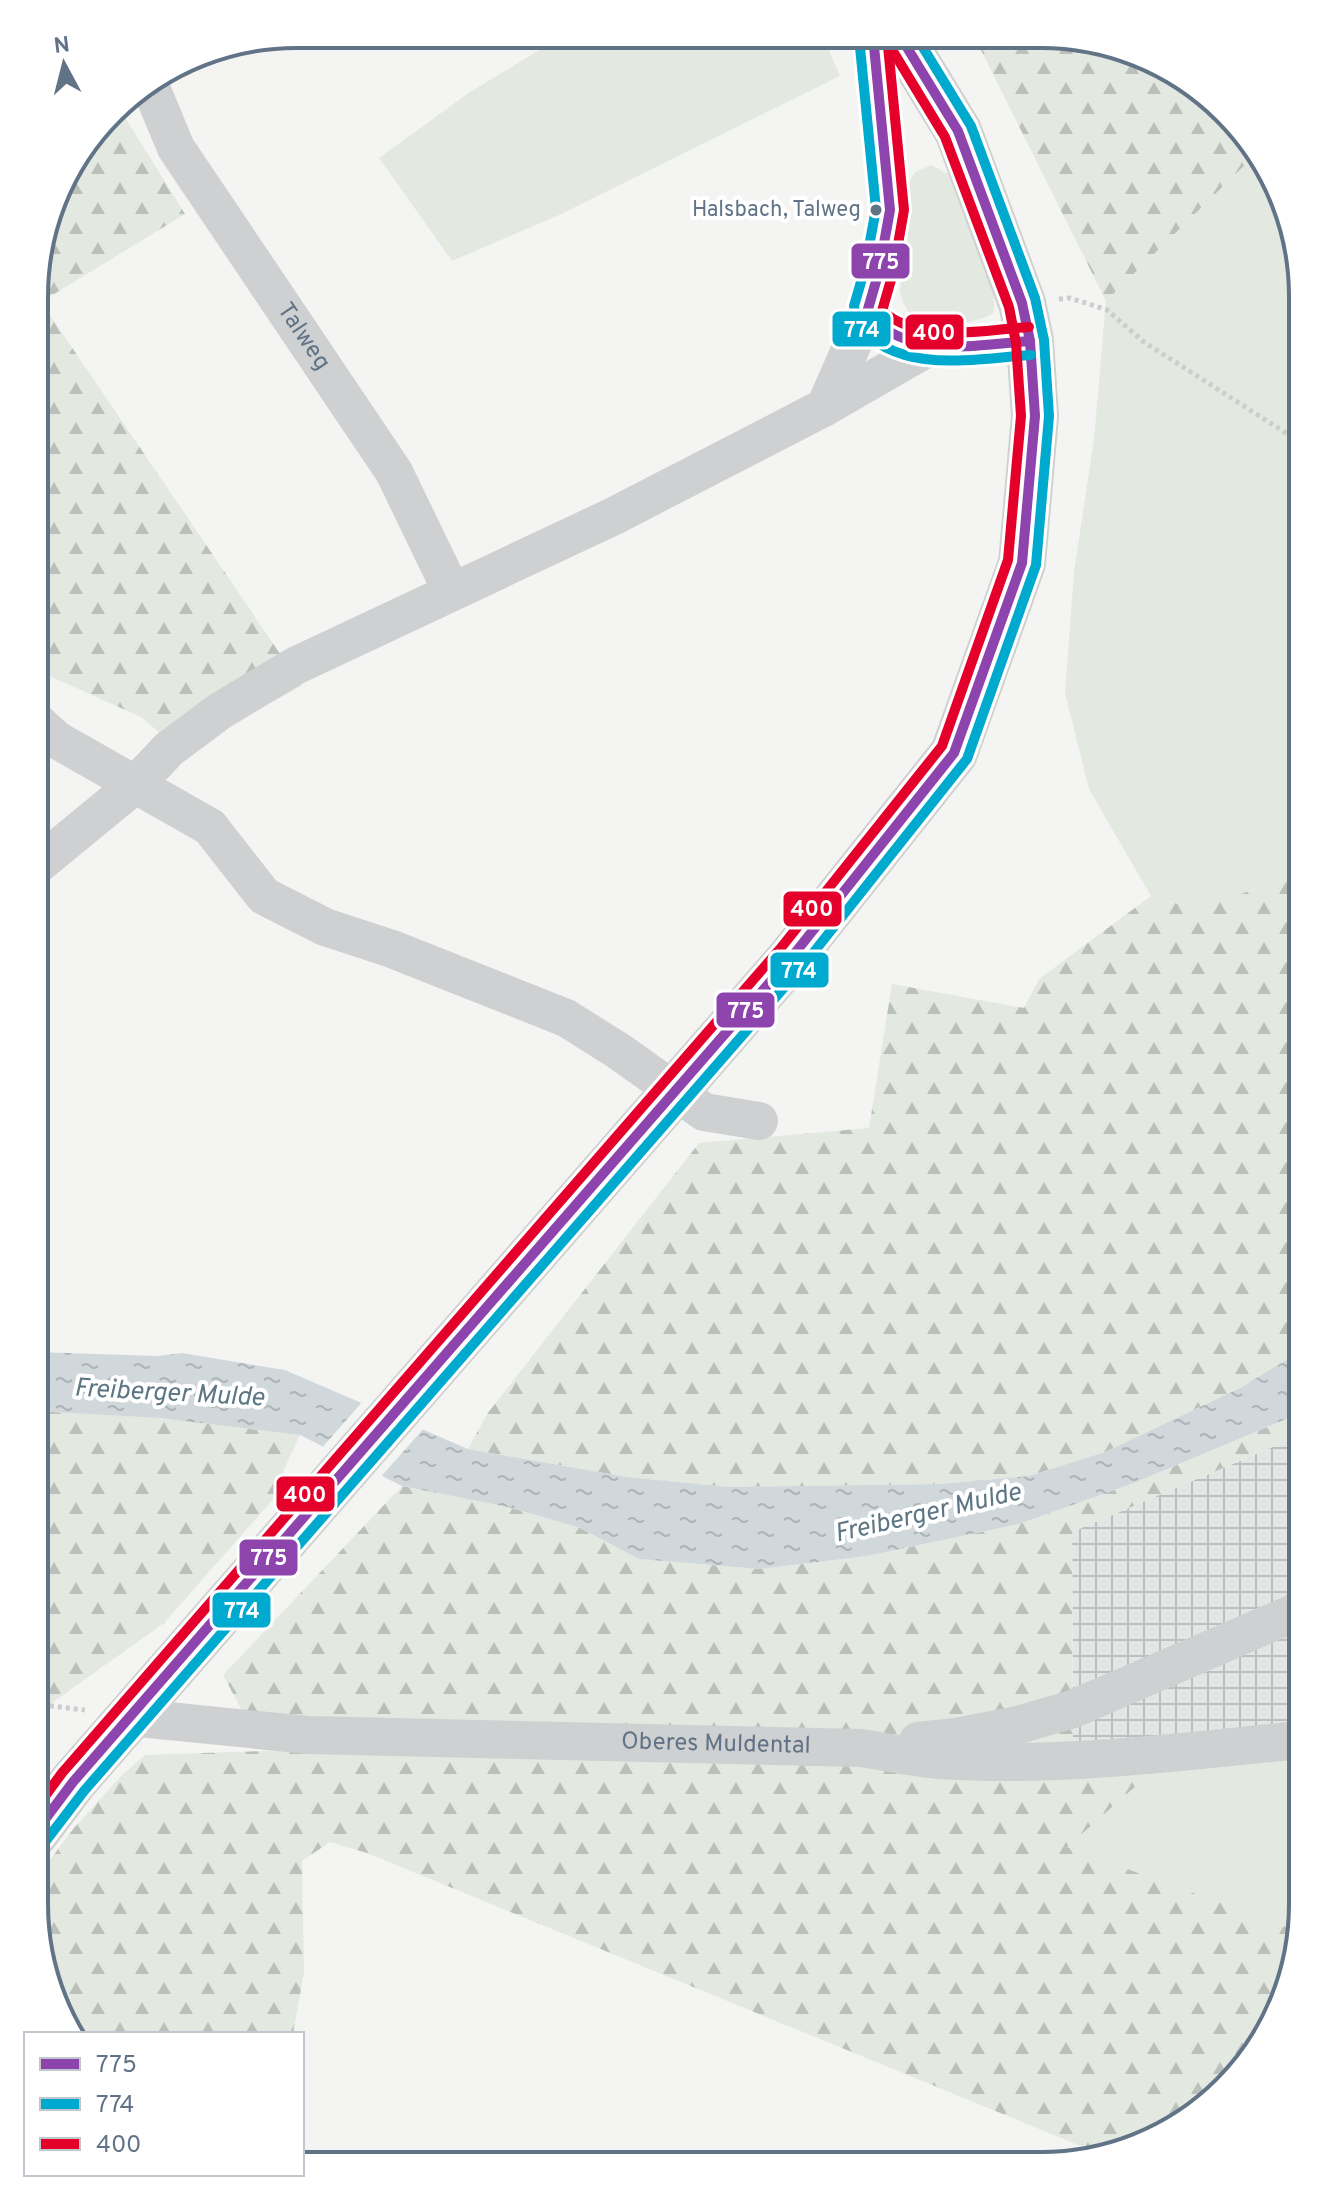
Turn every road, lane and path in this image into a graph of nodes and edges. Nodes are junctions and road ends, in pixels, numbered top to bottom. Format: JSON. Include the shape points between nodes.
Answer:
{"nodes":[{"id":1,"x":874,"y":48,"type":"edge"},
{"id":2,"x":907,"y":48,"type":"edge"},
{"id":3,"x":153,"y":93,"type":"edge"},
{"id":4,"x":868,"y":309,"type":"junction"},
{"id":5,"x":1026,"y":322,"type":"junction"},
{"id":6,"x":929,"y":347,"type":"junction"},
{"id":7,"x":825,"y":407,"type":"junction"},
{"id":8,"x":1289,"y":435,"type":"edge"},
{"id":9,"x":452,"y":592,"type":"junction"},
{"id":10,"x":48,"y":732,"type":"edge"},
{"id":11,"x":136,"y":784,"type":"junction"},
{"id":12,"x":48,"y":856,"type":"edge"},
{"id":13,"x":759,"y":1121,"type":"dead end"},
{"id":14,"x":1288,"y":1615,"type":"edge"},
{"id":15,"x":129,"y":1717,"type":"junction"},
{"id":16,"x":1288,"y":1741,"type":"edge"},
{"id":17,"x":861,"y":1748,"type":"junction"},
{"id":18,"x":48,"y":1815,"type":"edge"}],
"edges":[{"from":1,"to":4,"type":"street","via":[[890,210]]},
{"from":2,"to":5,"type":"main road","via":[[958,131]]},
{"from":3,"to":9,"type":"street","name":"Talweg","via":[[176,148],[394,472]]},
{"from":4,"to":6,"type":"street","via":[[881,331]]},
{"from":4,"to":7,"type":"street"},
{"from":5,"to":6,"type":"street"},
{"from":5,"to":8,"type":"path","via":[[1070,298],[1107,310],[1144,342]]},
{"from":5,"to":15,"type":"main road","bridge":true,"via":[[1035,416],[1022,563],[954,753],[791,958]]},
{"from":6,"to":7,"type":"street"},
{"from":7,"to":9,"type":"street"},
{"from":9,"to":11,"type":"street","via":[[295,666],[169,749]]},
{"from":10,"to":11,"type":"street"},
{"from":11,"to":12,"type":"street"},
{"from":11,"to":13,"type":"street","via":[[210,827],[264,896],[325,927],[566,1018],[704,1112]]},
{"from":14,"to":17,"type":"street","via":[[1073,1709],[956,1737]]},
{"from":15,"to":17,"type":"street","name":"Oberes Muldental","via":[[308,1735]]},
{"from":15,"to":18,"type":"main road"},
{"from":16,"to":17,"type":"street","name":"Oberes Muldental","via":[[1004,1762],[937,1760]]}]}
